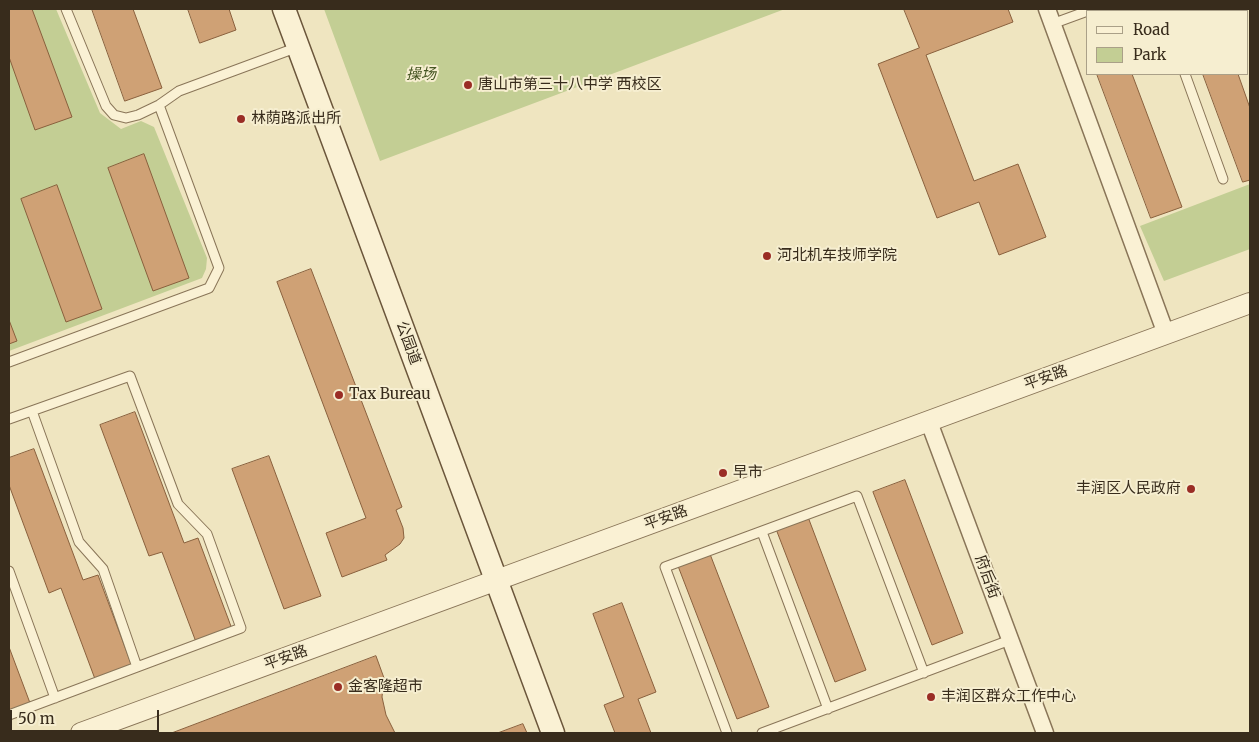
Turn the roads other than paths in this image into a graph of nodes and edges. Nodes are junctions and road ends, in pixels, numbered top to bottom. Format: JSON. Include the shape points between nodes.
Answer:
{"nodes":[{"id":1,"x":66,"y":9,"type":"edge"},
{"id":2,"x":284,"y":9,"type":"edge"},
{"id":3,"x":1086,"y":10,"type":"edge"},
{"id":4,"x":1050,"y":16,"type":"edge"},
{"id":5,"x":298,"y":48,"type":"junction"},
{"id":6,"x":1185,"y":75,"type":"edge"},
{"id":7,"x":159,"y":105,"type":"junction"},
{"id":8,"x":1224,"y":179,"type":"dead end"},
{"id":9,"x":1250,"y":303,"type":"edge"},
{"id":10,"x":1166,"y":334,"type":"junction"},
{"id":11,"x":9,"y":362,"type":"edge"},
{"id":12,"x":32,"y":411,"type":"junction"},
{"id":13,"x":9,"y":419,"type":"edge"},
{"id":14,"x":929,"y":422,"type":"junction"},
{"id":15,"x":762,"y":532,"type":"junction"},
{"id":16,"x":9,"y":572,"type":"edge"},
{"id":17,"x":496,"y":581,"type":"junction"},
{"id":18,"x":1010,"y":640,"type":"junction"},
{"id":19,"x":137,"y":667,"type":"junction"},
{"id":20,"x":924,"y":673,"type":"junction"},
{"id":21,"x":54,"y":698,"type":"junction"},
{"id":22,"x":828,"y":709,"type":"junction"},
{"id":23,"x":9,"y":715,"type":"edge"},
{"id":24,"x":780,"y":730,"type":"edge"},
{"id":25,"x":81,"y":733,"type":"edge"},
{"id":26,"x":553,"y":733,"type":"edge"},
{"id":27,"x":727,"y":733,"type":"edge"},
{"id":28,"x":762,"y":733,"type":"edge"},
{"id":29,"x":1045,"y":733,"type":"edge"}],
"edges":[{"from":1,"to":7,"type":"lane","via":[[106,106],[114,115],[126,118]]},
{"from":2,"to":5,"type":"main road","name":"公园道"},
{"from":3,"to":4,"type":"lane"},
{"from":4,"to":10,"type":"street"},
{"from":5,"to":7,"type":"lane","via":[[179,91]]},
{"from":5,"to":17,"type":"main road","name":"公园道"},
{"from":6,"to":8,"type":"lane"},
{"from":7,"to":11,"type":"lane","via":[[219,268],[209,288]]},
{"from":9,"to":10,"type":"street","name":"平安路"},
{"from":10,"to":14,"type":"street","name":"平安路"},
{"from":12,"to":13,"type":"lane"},
{"from":12,"to":19,"type":"lane","via":[[79,542],[103,569]]},
{"from":12,"to":19,"type":"lane","via":[[130,376],[178,504],[207,534],[241,628]]},
{"from":14,"to":17,"type":"street","name":"平安路"},
{"from":14,"to":18,"type":"street","name":"府后街"},
{"from":15,"to":20,"type":"lane","via":[[857,496]]},
{"from":15,"to":22,"type":"lane"},
{"from":15,"to":27,"type":"lane","via":[[665,567]]},
{"from":16,"to":21,"type":"lane"},
{"from":17,"to":25,"type":"street","name":"平安路"},
{"from":17,"to":26,"type":"main road","name":"公园道"},
{"from":18,"to":20,"type":"lane"},
{"from":18,"to":29,"type":"street","name":"府后街"},
{"from":19,"to":21,"type":"lane"},
{"from":20,"to":22,"type":"lane"},
{"from":21,"to":23,"type":"lane"},
{"from":22,"to":24,"type":"lane"},
{"from":24,"to":28,"type":"lane"}]}
